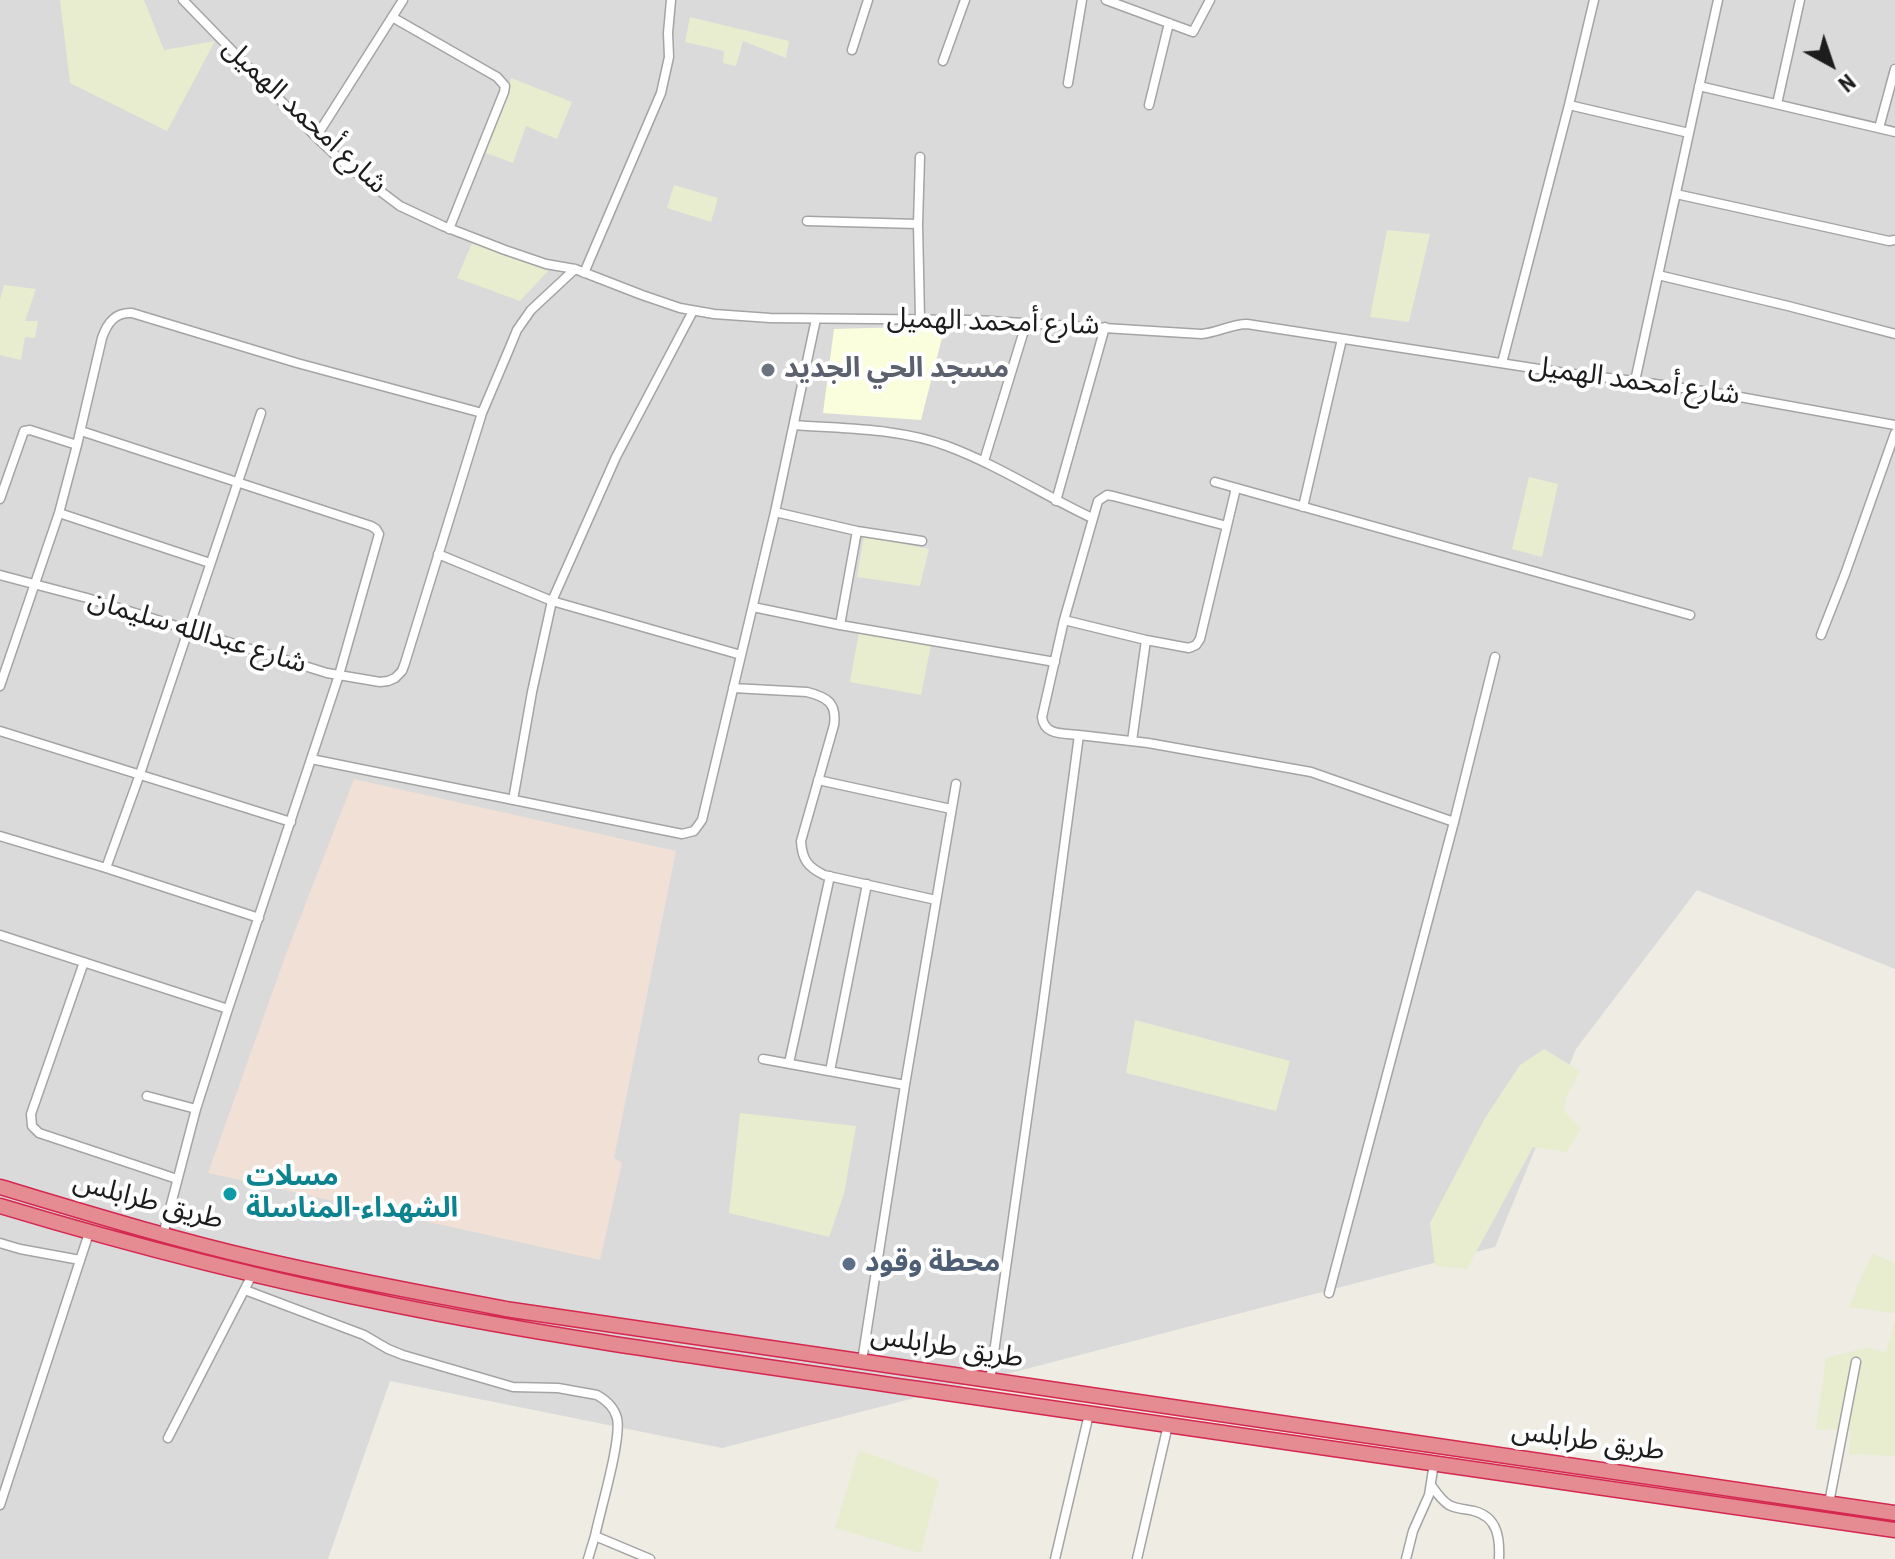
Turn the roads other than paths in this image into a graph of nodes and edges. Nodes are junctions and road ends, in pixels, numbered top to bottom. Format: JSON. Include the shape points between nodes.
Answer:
{"nodes":[{"id":1,"x":183,"y":0,"type":"edge"},
{"id":2,"x":403,"y":0,"type":"edge"},
{"id":3,"x":671,"y":0,"type":"edge"},
{"id":4,"x":868,"y":0,"type":"edge"},
{"id":5,"x":965,"y":0,"type":"edge"},
{"id":6,"x":1082,"y":0,"type":"edge"},
{"id":7,"x":1106,"y":0,"type":"edge"},
{"id":8,"x":1210,"y":0,"type":"edge"},
{"id":9,"x":1594,"y":0,"type":"edge"},
{"id":10,"x":1718,"y":0,"type":"edge"},
{"id":11,"x":1800,"y":0,"type":"edge"},
{"id":12,"x":392,"y":17,"type":"junction"},
{"id":13,"x":1169,"y":23,"type":"junction"},
{"id":14,"x":852,"y":50,"type":"dead end"},
{"id":15,"x":943,"y":61,"type":"dead end"},
{"id":16,"x":1895,"y":69,"type":"edge"},
{"id":17,"x":1068,"y":83,"type":"dead end"},
{"id":18,"x":1699,"y":86,"type":"junction"},
{"id":19,"x":1777,"y":104,"type":"junction"},
{"id":20,"x":1149,"y":105,"type":"dead end"},
{"id":21,"x":1569,"y":105,"type":"junction"},
{"id":22,"x":1879,"y":128,"type":"junction"},
{"id":23,"x":1895,"y":132,"type":"edge"},
{"id":24,"x":1689,"y":133,"type":"junction"},
{"id":25,"x":316,"y":137,"type":"junction"},
{"id":26,"x":920,"y":157,"type":"dead end"},
{"id":27,"x":1676,"y":194,"type":"junction"},
{"id":28,"x":807,"y":221,"type":"dead end"},
{"id":29,"x":918,"y":224,"type":"junction"},
{"id":30,"x":449,"y":229,"type":"junction"},
{"id":31,"x":1893,"y":241,"type":"edge"},
{"id":32,"x":580,"y":271,"type":"junction"},
{"id":33,"x":1658,"y":275,"type":"junction"},
{"id":34,"x":693,"y":311,"type":"junction"},
{"id":35,"x":816,"y":319,"type":"junction"},
{"id":36,"x":920,"y":319,"type":"junction"},
{"id":37,"x":1026,"y":324,"type":"junction"},
{"id":38,"x":1105,"y":327,"type":"junction"},
{"id":39,"x":1895,"y":334,"type":"edge"},
{"id":40,"x":1342,"y":339,"type":"junction"},
{"id":41,"x":1502,"y":363,"type":"junction"},
{"id":42,"x":1635,"y":381,"type":"junction"},
{"id":43,"x":261,"y":413,"type":"dead end"},
{"id":44,"x":482,"y":413,"type":"junction"},
{"id":45,"x":794,"y":425,"type":"junction"},
{"id":46,"x":1895,"y":425,"type":"edge"},
{"id":47,"x":81,"y":431,"type":"junction"},
{"id":48,"x":1895,"y":433,"type":"edge"},
{"id":49,"x":77,"y":445,"type":"junction"},
{"id":50,"x":984,"y":461,"type":"junction"},
{"id":51,"x":238,"y":482,"type":"junction"},
{"id":52,"x":1215,"y":482,"type":"dead end"},
{"id":53,"x":1236,"y":488,"type":"junction"},
{"id":54,"x":0,"y":499,"type":"edge"},
{"id":55,"x":1056,"y":501,"type":"junction"},
{"id":56,"x":1303,"y":507,"type":"junction"},
{"id":57,"x":775,"y":512,"type":"junction"},
{"id":58,"x":59,"y":513,"type":"junction"},
{"id":59,"x":1092,"y":518,"type":"junction"},
{"id":60,"x":1227,"y":526,"type":"junction"},
{"id":61,"x":857,"y":531,"type":"junction"},
{"id":62,"x":922,"y":541,"type":"dead end"},
{"id":63,"x":438,"y":554,"type":"junction"},
{"id":64,"x":210,"y":563,"type":"junction"},
{"id":65,"x":0,"y":575,"type":"edge"},
{"id":66,"x":34,"y":583,"type":"junction"},
{"id":67,"x":552,"y":601,"type":"junction"},
{"id":68,"x":753,"y":607,"type":"junction"},
{"id":69,"x":1690,"y":615,"type":"dead end"},
{"id":70,"x":1064,"y":620,"type":"junction"},
{"id":71,"x":840,"y":625,"type":"junction"},
{"id":72,"x":187,"y":630,"type":"junction"},
{"id":73,"x":1821,"y":635,"type":"dead end"},
{"id":74,"x":1146,"y":640,"type":"junction"},
{"id":75,"x":741,"y":655,"type":"junction"},
{"id":76,"x":1495,"y":657,"type":"dead end"},
{"id":77,"x":1055,"y":662,"type":"junction"},
{"id":78,"x":339,"y":675,"type":"junction"},
{"id":79,"x":0,"y":686,"type":"edge"},
{"id":80,"x":733,"y":688,"type":"junction"},
{"id":81,"x":0,"y":731,"type":"edge"},
{"id":82,"x":1079,"y":735,"type":"junction"},
{"id":83,"x":1132,"y":741,"type":"junction"},
{"id":84,"x":311,"y":759,"type":"junction"},
{"id":85,"x":140,"y":774,"type":"junction"},
{"id":86,"x":818,"y":780,"type":"junction"},
{"id":87,"x":956,"y":784,"type":"dead end"},
{"id":88,"x":513,"y":800,"type":"junction"},
{"id":89,"x":951,"y":809,"type":"junction"},
{"id":90,"x":291,"y":822,"type":"junction"},
{"id":91,"x":1454,"y":822,"type":"junction"},
{"id":92,"x":0,"y":836,"type":"edge"},
{"id":93,"x":106,"y":868,"type":"junction"},
{"id":94,"x":830,"y":876,"type":"junction"},
{"id":95,"x":867,"y":884,"type":"junction"},
{"id":96,"x":936,"y":900,"type":"junction"},
{"id":97,"x":259,"y":918,"type":"junction"},
{"id":98,"x":0,"y":935,"type":"edge"},
{"id":99,"x":84,"y":962,"type":"junction"},
{"id":100,"x":228,"y":1009,"type":"junction"},
{"id":101,"x":763,"y":1059,"type":"dead end"},
{"id":102,"x":789,"y":1063,"type":"junction"},
{"id":103,"x":830,"y":1071,"type":"junction"},
{"id":104,"x":905,"y":1085,"type":"junction"},
{"id":105,"x":147,"y":1096,"type":"dead end"},
{"id":106,"x":196,"y":1109,"type":"junction"},
{"id":107,"x":177,"y":1179,"type":"junction"},
{"id":108,"x":0,"y":1187,"type":"edge"},
{"id":109,"x":0,"y":1206,"type":"edge"},
{"id":110,"x":89,"y":1233,"type":"junction"},
{"id":111,"x":163,"y":1235,"type":"junction"},
{"id":112,"x":0,"y":1243,"type":"edge"},
{"id":113,"x":80,"y":1260,"type":"junction"},
{"id":114,"x":252,"y":1275,"type":"junction"},
{"id":115,"x":245,"y":1290,"type":"junction"},
{"id":116,"x":1329,"y":1293,"type":"dead end"},
{"id":117,"x":862,"y":1361,"type":"junction"},
{"id":118,"x":1856,"y":1362,"type":"dead end"},
{"id":119,"x":990,"y":1382,"type":"junction"},
{"id":120,"x":1089,"y":1414,"type":"junction"},
{"id":121,"x":1168,"y":1425,"type":"junction"},
{"id":122,"x":168,"y":1438,"type":"dead end"},
{"id":123,"x":1434,"y":1462,"type":"junction"},
{"id":124,"x":1431,"y":1485,"type":"junction"},
{"id":125,"x":1829,"y":1503,"type":"junction"},
{"id":126,"x":0,"y":1505,"type":"edge"},
{"id":127,"x":1895,"y":1513,"type":"edge"},
{"id":128,"x":1895,"y":1530,"type":"edge"},
{"id":129,"x":595,"y":1536,"type":"junction"},
{"id":130,"x":588,"y":1559,"type":"edge"},
{"id":131,"x":650,"y":1559,"type":"edge"},
{"id":132,"x":1055,"y":1559,"type":"edge"},
{"id":133,"x":1137,"y":1559,"type":"edge"},
{"id":134,"x":1406,"y":1559,"type":"edge"},
{"id":135,"x":1499,"y":1559,"type":"edge"}],
"edges":[{"from":1,"to":25,"type":"street","name":"شارع أمحمد الهميل"},
{"from":2,"to":12,"type":"street"},
{"from":3,"to":32,"type":"street","via":[[669,57],[661,93]]},
{"from":4,"to":14,"type":"street"},
{"from":5,"to":15,"type":"street"},
{"from":6,"to":17,"type":"street"},
{"from":7,"to":13,"type":"street"},
{"from":8,"to":13,"type":"street","via":[[1193,32]]},
{"from":9,"to":21,"type":"street"},
{"from":10,"to":18,"type":"street"},
{"from":11,"to":19,"type":"street"},
{"from":12,"to":25,"type":"street"},
{"from":12,"to":30,"type":"street","via":[[505,86]]},
{"from":13,"to":20,"type":"street"},
{"from":16,"to":22,"type":"street"},
{"from":18,"to":19,"type":"street"},
{"from":18,"to":24,"type":"street"},
{"from":19,"to":22,"type":"street"},
{"from":21,"to":24,"type":"street"},
{"from":21,"to":41,"type":"street"},
{"from":22,"to":23,"type":"street"},
{"from":24,"to":27,"type":"street"},
{"from":25,"to":30,"type":"street","name":"شارع أمحمد الهميل","via":[[400,206]]},
{"from":26,"to":29,"type":"street"},
{"from":27,"to":31,"type":"street"},
{"from":27,"to":33,"type":"street"},
{"from":28,"to":29,"type":"street"},
{"from":29,"to":36,"type":"street"},
{"from":30,"to":32,"type":"street","name":"شارع أمحمد الهميل"},
{"from":32,"to":34,"type":"street","name":"شارع أمحمد الهميل"},
{"from":32,"to":44,"type":"street","via":[[531,310],[517,330]]},
{"from":33,"to":39,"type":"street"},
{"from":33,"to":42,"type":"street"},
{"from":34,"to":35,"type":"street","name":"شارع أمحمد الهميل"},
{"from":34,"to":67,"type":"street","via":[[616,457]]},
{"from":35,"to":36,"type":"street","name":"شارع أمحمد الهميل"},
{"from":35,"to":45,"type":"street"},
{"from":36,"to":37,"type":"street","name":"شارع أمحمد الهميل"},
{"from":37,"to":38,"type":"street","name":"شارع أمحمد الهميل"},
{"from":37,"to":50,"type":"street"},
{"from":38,"to":40,"type":"street","name":"شارع أمحمد الهميل","via":[[1201,334],[1247,324]]},
{"from":38,"to":55,"type":"street"},
{"from":40,"to":41,"type":"street","name":"شارع أمحمد الهميل"},
{"from":40,"to":56,"type":"street"},
{"from":41,"to":42,"type":"street","name":"شارع أمحمد الهميل"},
{"from":42,"to":46,"type":"street","name":"شارع أمحمد الهميل"},
{"from":43,"to":51,"type":"street"},
{"from":44,"to":47,"type":"street","via":[[123,312],[106,325]]},
{"from":44,"to":63,"type":"street"},
{"from":45,"to":50,"type":"street","via":[[903,434]]},
{"from":45,"to":57,"type":"street"},
{"from":47,"to":49,"type":"street"},
{"from":47,"to":51,"type":"street"},
{"from":48,"to":73,"type":"street"},
{"from":49,"to":54,"type":"street","via":[[26,430]]},
{"from":49,"to":58,"type":"street"},
{"from":50,"to":55,"type":"street"},
{"from":51,"to":64,"type":"street"},
{"from":51,"to":78,"type":"street","via":[[378,531]]},
{"from":52,"to":53,"type":"street"},
{"from":53,"to":56,"type":"street"},
{"from":53,"to":60,"type":"street"},
{"from":55,"to":59,"type":"street"},
{"from":56,"to":69,"type":"street"},
{"from":57,"to":61,"type":"street"},
{"from":57,"to":68,"type":"street"},
{"from":58,"to":64,"type":"street"},
{"from":58,"to":66,"type":"street"},
{"from":59,"to":60,"type":"street","via":[[1098,501],[1107,495]]},
{"from":59,"to":70,"type":"street"},
{"from":60,"to":74,"type":"street","via":[[1199,642],[1189,648]]},
{"from":61,"to":62,"type":"street"},
{"from":61,"to":71,"type":"street"},
{"from":63,"to":67,"type":"street"},
{"from":63,"to":78,"type":"street","name":"شارع عبدالله سليمان","via":[[402,671],[380,682]]},
{"from":64,"to":72,"type":"street"},
{"from":65,"to":66,"type":"street","name":"شارع عبدالله سليمان"},
{"from":66,"to":72,"type":"street","name":"شارع عبدالله سليمان"},
{"from":66,"to":79,"type":"street"},
{"from":67,"to":75,"type":"street"},
{"from":67,"to":88,"type":"street"},
{"from":68,"to":71,"type":"street"},
{"from":68,"to":75,"type":"street"},
{"from":70,"to":74,"type":"street"},
{"from":70,"to":77,"type":"street"},
{"from":71,"to":77,"type":"street"},
{"from":72,"to":78,"type":"street","name":"شارع عبدالله سليمان"},
{"from":72,"to":85,"type":"street"},
{"from":74,"to":83,"type":"street"},
{"from":75,"to":80,"type":"street"},
{"from":76,"to":91,"type":"street"},
{"from":77,"to":82,"type":"street","via":[[1042,721],[1051,732]]},
{"from":78,"to":84,"type":"street"},
{"from":80,"to":86,"type":"street","via":[[807,692],[827,700],[835,714]]},
{"from":80,"to":88,"type":"street","via":[[702,820],[694,831],[682,834]]},
{"from":81,"to":85,"type":"street"},
{"from":82,"to":83,"type":"street"},
{"from":82,"to":119,"type":"street"},
{"from":83,"to":91,"type":"street","via":[[1311,772]]},
{"from":84,"to":88,"type":"street"},
{"from":84,"to":90,"type":"street"},
{"from":85,"to":90,"type":"street"},
{"from":85,"to":93,"type":"street"},
{"from":86,"to":89,"type":"street"},
{"from":86,"to":94,"type":"street","via":[[801,852],[813,869]]},
{"from":87,"to":89,"type":"street"},
{"from":89,"to":96,"type":"street"},
{"from":90,"to":97,"type":"street"},
{"from":91,"to":116,"type":"street"},
{"from":92,"to":93,"type":"street"},
{"from":93,"to":97,"type":"street"},
{"from":94,"to":95,"type":"street"},
{"from":94,"to":102,"type":"street"},
{"from":95,"to":96,"type":"street"},
{"from":95,"to":103,"type":"street"},
{"from":96,"to":104,"type":"street"},
{"from":97,"to":100,"type":"street"},
{"from":98,"to":99,"type":"street"},
{"from":99,"to":100,"type":"street"},
{"from":99,"to":107,"type":"street","via":[[31,1114],[32,1126],[39,1133]]},
{"from":100,"to":106,"type":"street"},
{"from":101,"to":102,"type":"street"},
{"from":102,"to":103,"type":"street"},
{"from":103,"to":104,"type":"street"},
{"from":104,"to":117,"type":"street"},
{"from":105,"to":106,"type":"street"},
{"from":106,"to":107,"type":"street"},
{"from":107,"to":111,"type":"street"},
{"from":108,"to":111,"type":"highway","name":"طريق طرابلس"},
{"from":109,"to":110,"type":"highway"},
{"from":110,"to":113,"type":"street"},
{"from":110,"to":114,"type":"highway"},
{"from":111,"to":117,"type":"highway","name":"طريق طرابلس","via":[[512,1310]]},
{"from":112,"to":113,"type":"street"},
{"from":113,"to":126,"type":"street"},
{"from":114,"to":115,"type":"street"},
{"from":114,"to":120,"type":"highway","via":[[508,1327]]},
{"from":115,"to":122,"type":"street"},
{"from":115,"to":129,"type":"street","via":[[403,1355],[513,1387],[558,1388],[602,1398],[618,1425]]},
{"from":117,"to":119,"type":"highway","name":"طريق طرابلس"},
{"from":118,"to":125,"type":"street"},
{"from":119,"to":125,"type":"highway","name":"طريق طرابلس"},
{"from":120,"to":121,"type":"highway"},
{"from":120,"to":132,"type":"street"},
{"from":121,"to":123,"type":"highway"},
{"from":121,"to":133,"type":"street"},
{"from":123,"to":124,"type":"street"},
{"from":123,"to":128,"type":"highway"},
{"from":124,"to":134,"type":"street"},
{"from":124,"to":135,"type":"street","via":[[1448,1504],[1492,1521],[1499,1535]]},
{"from":125,"to":127,"type":"highway","name":"طريق طرابلس"},
{"from":129,"to":130,"type":"street"},
{"from":129,"to":131,"type":"street"}]}
